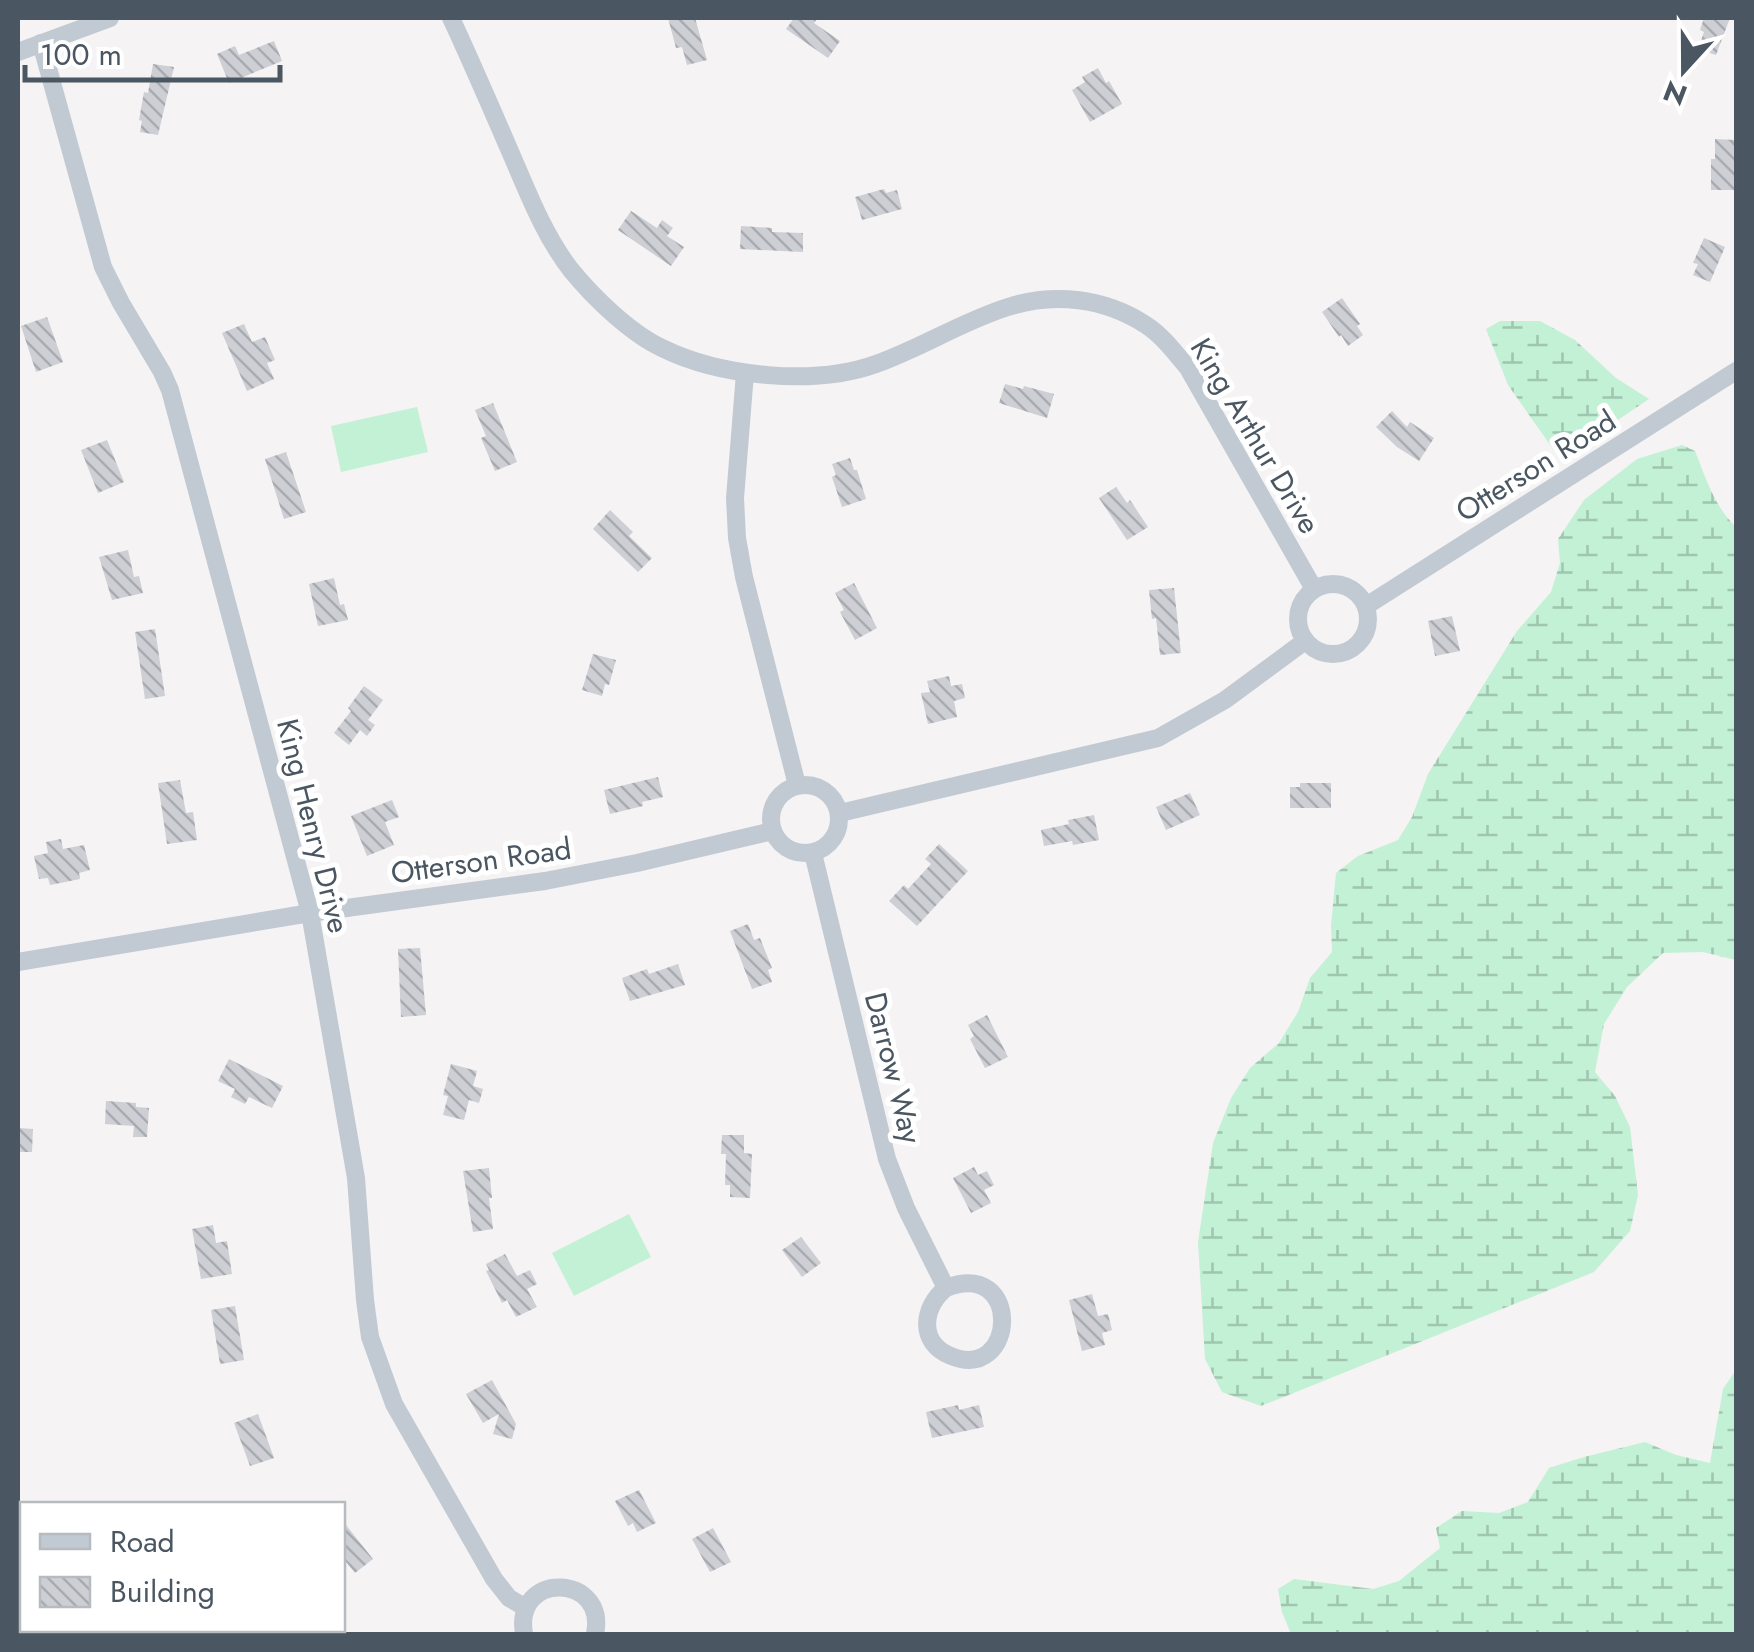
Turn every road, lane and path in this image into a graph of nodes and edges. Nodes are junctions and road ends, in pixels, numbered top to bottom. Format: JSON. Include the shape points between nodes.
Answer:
{"nodes":[{"id":1,"x":110,"y":18,"type":"edge"},
{"id":2,"x":450,"y":18,"type":"edge"},
{"id":3,"x":42,"y":43,"type":"junction"},
{"id":4,"x":18,"y":52,"type":"edge"},
{"id":5,"x":1736,"y":371,"type":"edge"},
{"id":6,"x":745,"y":373,"type":"junction"},
{"id":7,"x":1314,"y":589,"type":"junction"},
{"id":8,"x":1366,"y":606,"type":"junction"},
{"id":9,"x":1305,"y":641,"type":"junction"},
{"id":10,"x":797,"y":785,"type":"junction"},
{"id":11,"x":840,"y":814,"type":"junction"},
{"id":12,"x":773,"y":831,"type":"junction"},
{"id":13,"x":813,"y":853,"type":"junction"},
{"id":14,"x":310,"y":913,"type":"junction"},
{"id":15,"x":18,"y":962,"type":"edge"},
{"id":16,"x":946,"y":1288,"type":"junction"},
{"id":17,"x":526,"y":1608,"type":"junction"},
{"id":18,"x":524,"y":1634,"type":"edge"},
{"id":19,"x":595,"y":1634,"type":"edge"}],
"edges":[{"from":1,"to":3,"type":"street"},
{"from":2,"to":6,"type":"street","name":"King Arthur Drive","via":[[531,200],[571,269],[612,314],[662,348]]},
{"from":3,"to":4,"type":"street"},
{"from":3,"to":14,"type":"street","name":"King Henry Drive","via":[[103,267],[170,390]]},
{"from":5,"to":8,"type":"street","name":"Otterson Road"},
{"from":6,"to":7,"type":"street","name":"King Arthur Drive","via":[[854,370],[1026,302],[1103,305],[1147,326],[1188,368]]},
{"from":6,"to":10,"type":"street","via":[[737,538]]},
{"from":7,"to":8,"type":"street","via":[[1344,586]]},
{"from":7,"to":9,"type":"street","via":[[1298,612]]},
{"from":8,"to":9,"type":"street","via":[[1367,628],[1355,647],[1323,653]]},
{"from":9,"to":11,"type":"street","via":[[1158,738]]},
{"from":10,"to":11,"type":"street","via":[[824,790]]},
{"from":10,"to":12,"type":"street","via":[[777,799]]},
{"from":11,"to":13,"type":"street","via":[[834,838]]},
{"from":12,"to":13,"type":"street","via":[[789,849]]},
{"from":12,"to":14,"type":"street","name":"Otterson Road","via":[[560,878]]},
{"from":13,"to":16,"type":"street","name":"Darrow Way","via":[[887,1159]]},
{"from":14,"to":15,"type":"street","name":"Otterson Road"},
{"from":14,"to":17,"type":"street","name":"King Henry Drive","via":[[353,1160],[365,1300],[380,1371],[488,1569],[509,1598]]},
{"from":16,"to":16,"type":"street","via":[[982,1286],[999,1303],[1004,1326],[982,1356],[944,1354],[928,1333],[929,1307]]},
{"from":17,"to":18,"type":"street"},
{"from":17,"to":19,"type":"street","via":[[548,1589],[569,1588],[592,1606]]}]}
